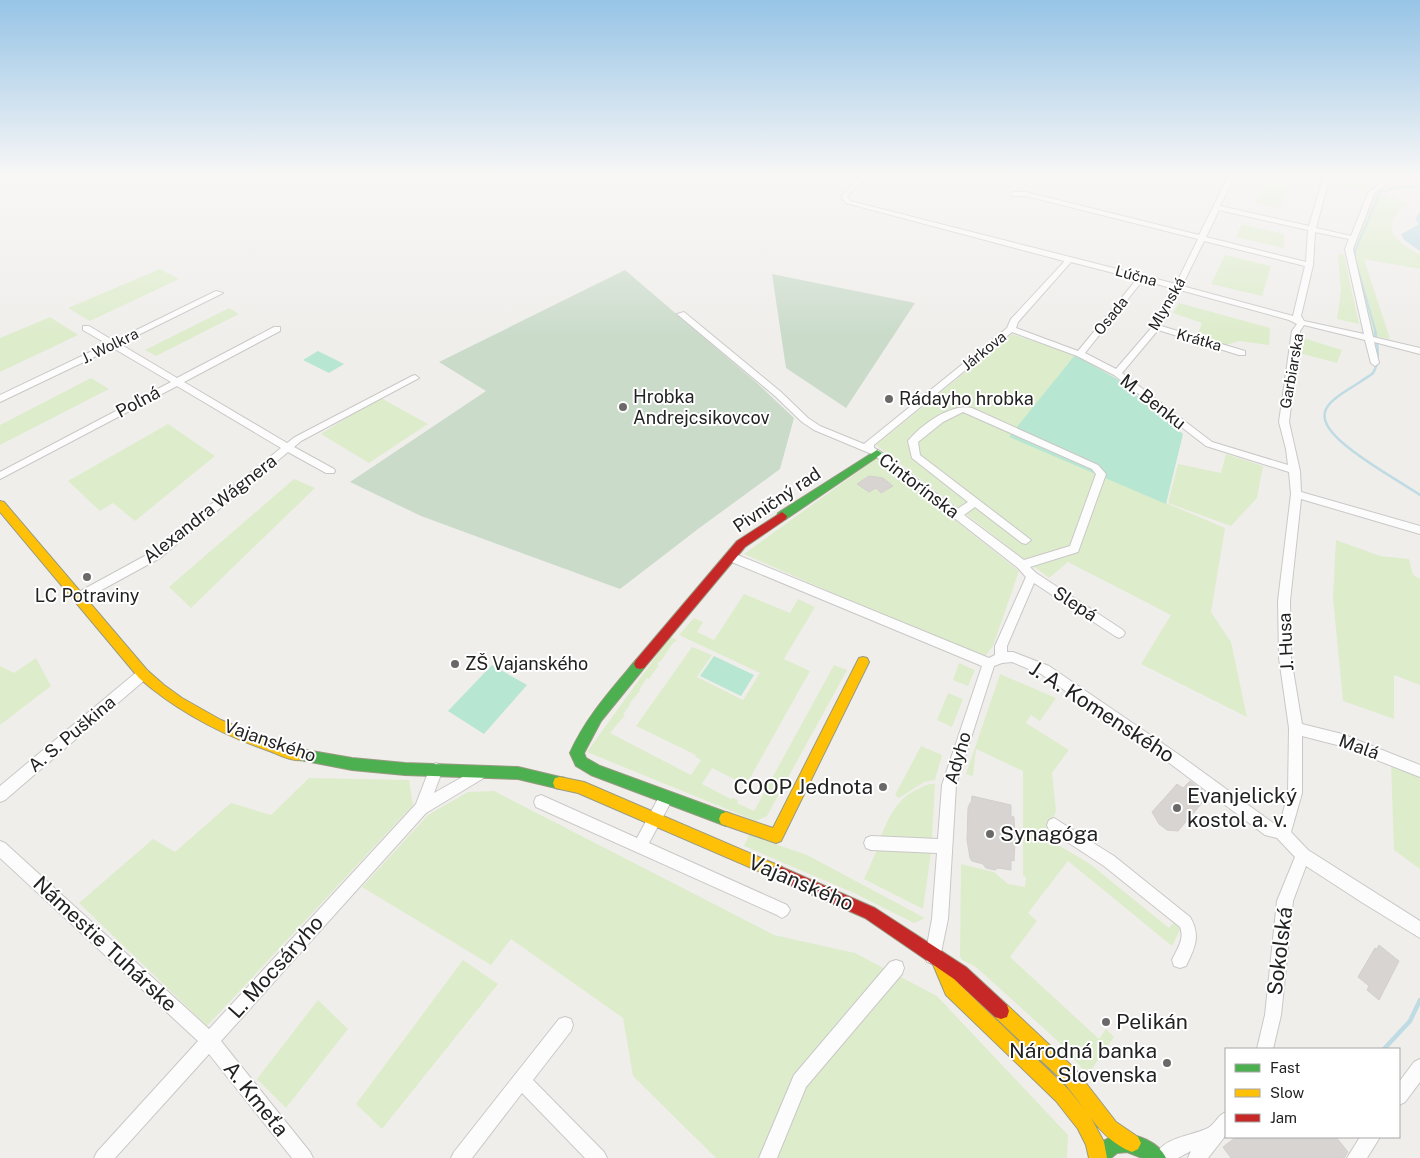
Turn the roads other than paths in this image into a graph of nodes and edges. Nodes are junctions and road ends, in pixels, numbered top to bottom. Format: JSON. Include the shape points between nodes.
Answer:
{"nodes":[{"id":1,"x":946,"y":229,"type":"edge"},
{"id":2,"x":1165,"y":229,"type":"edge"},
{"id":3,"x":1205,"y":229,"type":"edge"},
{"id":4,"x":1312,"y":229,"type":"joint"},
{"id":5,"x":1356,"y":229,"type":"edge"},
{"id":6,"x":1200,"y":238,"type":"junction"},
{"id":7,"x":1352,"y":238,"type":"junction"},
{"id":8,"x":1068,"y":260,"type":"junction"},
{"id":9,"x":1309,"y":265,"type":"junction"},
{"id":10,"x":1142,"y":277,"type":"junction"},
{"id":11,"x":1178,"y":287,"type":"junction"},
{"id":12,"x":219,"y":293,"type":"dead end"},
{"id":13,"x":681,"y":314,"type":"dead end"},
{"id":14,"x":1302,"y":323,"type":"junction"},
{"id":15,"x":1156,"y":327,"type":"junction"},
{"id":16,"x":86,"y":328,"type":"dead end"},
{"id":17,"x":277,"y":328,"type":"dead end"},
{"id":18,"x":1011,"y":329,"type":"junction"},
{"id":19,"x":1369,"y":338,"type":"junction"},
{"id":20,"x":115,"y":344,"type":"junction"},
{"id":21,"x":1420,"y":351,"type":"edge"},
{"id":22,"x":1242,"y":353,"type":"dead end"},
{"id":23,"x":1080,"y":354,"type":"junction"},
{"id":24,"x":1375,"y":363,"type":"dead end"},
{"id":25,"x":1117,"y":373,"type":"junction"},
{"id":26,"x":415,"y":378,"type":"dead end"},
{"id":27,"x":176,"y":382,"type":"junction"},
{"id":28,"x":0,"y":399,"type":"edge"},
{"id":29,"x":287,"y":447,"type":"junction"},
{"id":30,"x":1292,"y":449,"type":"joint"},
{"id":31,"x":873,"y":452,"type":"junction"},
{"id":32,"x":330,"y":471,"type":"dead end"},
{"id":33,"x":1295,"y":471,"type":"junction"},
{"id":34,"x":0,"y":476,"type":"edge"},
{"id":35,"x":1296,"y":494,"type":"junction"},
{"id":36,"x":975,"y":502,"type":"junction"},
{"id":37,"x":0,"y":505,"type":"edge"},
{"id":38,"x":956,"y":514,"type":"junction"},
{"id":39,"x":1420,"y":530,"type":"edge"},
{"id":40,"x":1026,"y":540,"type":"dead end"},
{"id":41,"x":731,"y":557,"type":"junction"},
{"id":42,"x":1022,"y":565,"type":"junction"},
{"id":43,"x":1032,"y":576,"type":"junction"},
{"id":44,"x":79,"y":597,"type":"junction"},
{"id":45,"x":668,"y":631,"type":"joint"},
{"id":46,"x":1119,"y":632,"type":"dead end"},
{"id":47,"x":995,"y":661,"type":"junction"},
{"id":48,"x":863,"y":662,"type":"dead end"},
{"id":49,"x":143,"y":674,"type":"junction"},
{"id":50,"x":1296,"y":728,"type":"junction"},
{"id":51,"x":436,"y":769,"type":"junction"},
{"id":52,"x":484,"y":771,"type":"junction"},
{"id":53,"x":1420,"y":771,"type":"edge"},
{"id":54,"x":0,"y":795,"type":"edge"},
{"id":55,"x":666,"y":798,"type":"junction"},
{"id":56,"x":541,"y":802,"type":"dead end"},
{"id":57,"x":421,"y":808,"type":"junction"},
{"id":58,"x":654,"y":820,"type":"junction"},
{"id":59,"x":1054,"y":825,"type":"dead end"},
{"id":60,"x":1281,"y":831,"type":"junction"},
{"id":61,"x":871,"y":843,"type":"dead end"},
{"id":62,"x":640,"y":846,"type":"junction"},
{"id":63,"x":946,"y":846,"type":"junction"},
{"id":64,"x":0,"y":848,"type":"edge"},
{"id":65,"x":1303,"y":855,"type":"junction"},
{"id":66,"x":782,"y":910,"type":"dead end"},
{"id":67,"x":1420,"y":930,"type":"edge"},
{"id":68,"x":936,"y":959,"type":"junction"},
{"id":69,"x":1180,"y":960,"type":"dead end"},
{"id":70,"x":896,"y":968,"type":"dead end"},
{"id":71,"x":565,"y":1025,"type":"dead end"},
{"id":72,"x":209,"y":1040,"type":"junction"},
{"id":73,"x":1267,"y":1041,"type":"edge"},
{"id":74,"x":1420,"y":1068,"type":"edge"},
{"id":75,"x":522,"y":1081,"type":"junction"},
{"id":76,"x":1400,"y":1095,"type":"edge"},
{"id":77,"x":1225,"y":1122,"type":"edge"},
{"id":78,"x":1214,"y":1135,"type":"junction"},
{"id":79,"x":1370,"y":1138,"type":"edge"},
{"id":80,"x":1132,"y":1143,"type":"junction"},
{"id":81,"x":103,"y":1158,"type":"edge"},
{"id":82,"x":304,"y":1158,"type":"edge"},
{"id":83,"x":460,"y":1158,"type":"edge"},
{"id":84,"x":598,"y":1158,"type":"edge"},
{"id":85,"x":768,"y":1158,"type":"edge"},
{"id":86,"x":1098,"y":1158,"type":"edge"},
{"id":87,"x":1157,"y":1158,"type":"edge"},
{"id":88,"x":1163,"y":1158,"type":"edge"},
{"id":89,"x":1196,"y":1158,"type":"edge"},
{"id":90,"x":1356,"y":1158,"type":"edge"}],
"edges":[{"from":1,"to":8,"type":"street","name":"Lúčna"},
{"from":2,"to":6,"type":"street"},
{"from":3,"to":6,"type":"street","name":"Mlynská"},
{"from":4,"to":7,"type":"street"},
{"from":4,"to":9,"type":"street","name":"Garbiarska"},
{"from":5,"to":7,"type":"street"},
{"from":6,"to":9,"type":"street"},
{"from":6,"to":11,"type":"street","name":"Mlynská"},
{"from":7,"to":19,"type":"street","via":[[1351,256]]},
{"from":8,"to":10,"type":"street","name":"Lúčna"},
{"from":8,"to":18,"type":"street","via":[[1014,321]]},
{"from":9,"to":14,"type":"street","name":"Garbiarska","via":[[1297,316]]},
{"from":10,"to":11,"type":"street","name":"Lúčna"},
{"from":10,"to":23,"type":"street","name":"Osada"},
{"from":11,"to":14,"type":"street","name":"Lúčna"},
{"from":11,"to":15,"type":"street","name":"Mlynská"},
{"from":12,"to":20,"type":"street","name":"J. Wolkra"},
{"from":13,"to":31,"type":"street","name":"Cintorínska","via":[[805,420]]},
{"from":14,"to":19,"type":"street","name":"Lúčna","via":[[1309,322]]},
{"from":14,"to":30,"type":"street","name":"Garbiarska","via":[[1296,331],[1284,410]]},
{"from":15,"to":22,"type":"street","name":"Krátka"},
{"from":15,"to":25,"type":"street","name":"Mlynská"},
{"from":16,"to":20,"type":"street","name":"Alexandra Wágnera"},
{"from":17,"to":27,"type":"street","name":"Poľná"},
{"from":18,"to":23,"type":"street","name":"M. Benku"},
{"from":18,"to":31,"type":"street","name":"Járkova","via":[[869,444]]},
{"from":19,"to":21,"type":"street","name":"Lúčna"},
{"from":19,"to":24,"type":"street"},
{"from":20,"to":27,"type":"street","name":"Alexandra Wágnera"},
{"from":20,"to":28,"type":"street","name":"J. Wolkra"},
{"from":23,"to":25,"type":"street","name":"M. Benku"},
{"from":25,"to":33,"type":"street","name":"M. Benku","via":[[1204,441]]},
{"from":26,"to":29,"type":"street","name":"Alexandra Wágnera"},
{"from":27,"to":29,"type":"street","name":"Alexandra Wágnera"},
{"from":27,"to":34,"type":"street","name":"Poľná"},
{"from":29,"to":32,"type":"street","name":"Alexandra Wágnera"},
{"from":29,"to":44,"type":"street","name":"Alexandra Wágnera","via":[[156,555]]},
{"from":30,"to":33,"type":"street","name":"J. Husa"},
{"from":31,"to":38,"type":"street","name":"Cintorínska"},
{"from":31,"to":41,"type":"main road","name":"Pivničný rad","via":[[741,544]]},
{"from":33,"to":35,"type":"street","name":"J. Husa"},
{"from":35,"to":39,"type":"street"},
{"from":35,"to":50,"type":"street","name":"J. Husa","via":[[1284,601],[1285,658]]},
{"from":36,"to":38,"type":"street"},
{"from":36,"to":40,"type":"street"},
{"from":36,"to":42,"type":"street","via":[[915,456],[913,441],[954,410],[969,410],[1096,467],[1101,474],[1074,549]]},
{"from":37,"to":44,"type":"main road","name":"Vajanského"},
{"from":38,"to":42,"type":"street","name":"Cintorínska"},
{"from":41,"to":45,"type":"main road","name":"Pivničný rad"},
{"from":41,"to":47,"type":"street","name":"J. A. Komenského"},
{"from":42,"to":43,"type":"street","name":"Cintorínska"},
{"from":43,"to":46,"type":"street","name":"Slepá"},
{"from":43,"to":47,"type":"street","name":"Adyho"},
{"from":44,"to":49,"type":"main road","name":"Vajanského"},
{"from":45,"to":55,"type":"main road","name":"Vajanského","via":[[594,720],[577,753],[581,762],[596,771]]},
{"from":47,"to":60,"type":"street","name":"J. A. Komenského","via":[[1012,657],[1046,670],[1270,830]]},
{"from":47,"to":63,"type":"street","name":"Adyho","via":[[949,785]]},
{"from":48,"to":55,"type":"main road","name":"Vajanského","via":[[776,836]]},
{"from":49,"to":51,"type":"main road","name":"Vajanského","via":[[184,708],[282,750],[352,764]]},
{"from":49,"to":54,"type":"street","name":"A. S. Puškina"},
{"from":50,"to":53,"type":"street","name":"Malá","via":[[1342,740]]},
{"from":50,"to":60,"type":"street","name":"J. Husa","via":[[1295,793],[1286,828]]},
{"from":51,"to":52,"type":"main road","name":"Vajanského"},
{"from":51,"to":57,"type":"street","name":"L. Mocsáryho"},
{"from":52,"to":57,"type":"street"},
{"from":52,"to":58,"type":"main road","name":"Vajanského","via":[[518,773],[579,787]]},
{"from":55,"to":58,"type":"street"},
{"from":56,"to":62,"type":"street","name":"Vajanského"},
{"from":57,"to":72,"type":"street","name":"L. Mocsáryho"},
{"from":58,"to":62,"type":"street"},
{"from":58,"to":68,"type":"main road","name":"Vajanského","via":[[862,909],[907,936]]},
{"from":59,"to":69,"type":"street","via":[[1109,861],[1185,922],[1190,930],[1190,942]]},
{"from":60,"to":65,"type":"street","name":"J. A. Komenského"},
{"from":61,"to":63,"type":"street"},
{"from":62,"to":66,"type":"street","name":"Vajanského"},
{"from":63,"to":68,"type":"street","name":"Adyho"},
{"from":64,"to":72,"type":"street","name":"Námestie Tuhárske"},
{"from":65,"to":67,"type":"street","name":"J. A. Komenského"},
{"from":65,"to":73,"type":"street","name":"Sokolská","via":[[1285,901]]},
{"from":68,"to":80,"type":"main road","name":"Vajanského","via":[[960,973],[1010,1019],[1069,1075],[1110,1128]]},
{"from":68,"to":86,"type":"main road","name":"Vajanského","via":[[952,989],[1062,1095],[1095,1142]]},
{"from":70,"to":85,"type":"street","via":[[800,1081]]},
{"from":71,"to":75,"type":"street"},
{"from":72,"to":81,"type":"street","name":"L. Mocsáryho"},
{"from":72,"to":82,"type":"street","name":"A. Kmeťa"},
{"from":74,"to":76,"type":"street"},
{"from":75,"to":83,"type":"street"},
{"from":75,"to":84,"type":"street"},
{"from":77,"to":78,"type":"street"},
{"from":78,"to":88,"type":"street","via":[[1179,1146]]},
{"from":78,"to":89,"type":"street"},
{"from":79,"to":90,"type":"street"},
{"from":80,"to":86,"type":"main road","name":"Vajanského","via":[[1112,1144]]},
{"from":80,"to":87,"type":"main road","name":"Vajanského"}]}
